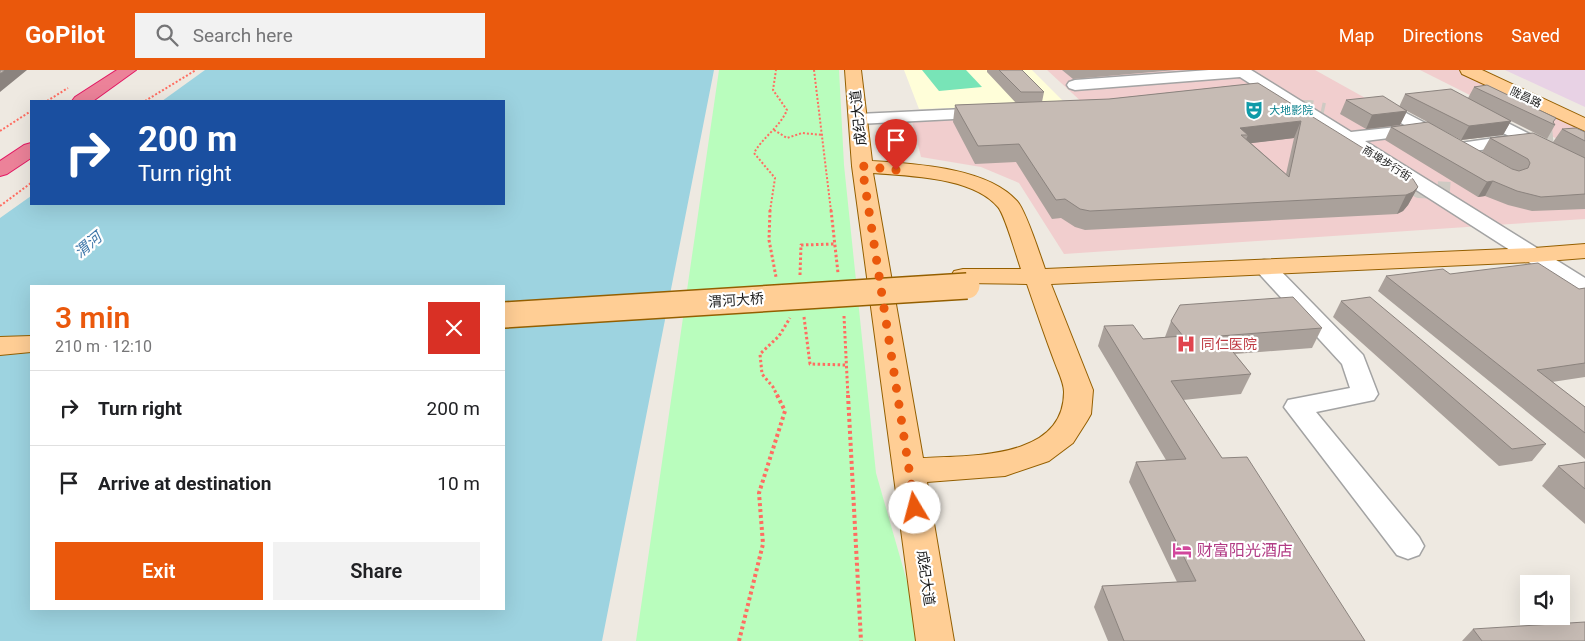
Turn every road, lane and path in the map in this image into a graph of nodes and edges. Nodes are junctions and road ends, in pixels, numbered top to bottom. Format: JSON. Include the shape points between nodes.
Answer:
{"nodes":[{"id":1,"x":196,"y":70,"type":"edge"},
{"id":2,"x":776,"y":70,"type":"edge"},
{"id":3,"x":814,"y":70,"type":"edge"},
{"id":4,"x":853,"y":70,"type":"edge"},
{"id":5,"x":1468,"y":70,"type":"edge"},
{"id":6,"x":1480,"y":70,"type":"edge"},
{"id":7,"x":1241,"y":71,"type":"edge"},
{"id":8,"x":135,"y":73,"type":"edge"},
{"id":9,"x":1074,"y":85,"type":"dead end"},
{"id":10,"x":1272,"y":91,"type":"junction"},
{"id":11,"x":1243,"y":94,"type":"edge"},
{"id":12,"x":83,"y":100,"type":"edge"},
{"id":13,"x":104,"y":100,"type":"edge"},
{"id":14,"x":147,"y":100,"type":"edge"},
{"id":15,"x":1461,"y":105,"type":"edge"},
{"id":16,"x":1385,"y":107,"type":"edge"},
{"id":17,"x":30,"y":112,"type":"edge"},
{"id":18,"x":1006,"y":113,"type":"edge"},
{"id":19,"x":858,"y":118,"type":"junction"},
{"id":20,"x":1585,"y":118,"type":"edge"},
{"id":21,"x":1585,"y":125,"type":"edge"},
{"id":22,"x":1424,"y":129,"type":"junction"},
{"id":23,"x":0,"y":130,"type":"edge"},
{"id":24,"x":774,"y":130,"type":"junction"},
{"id":25,"x":1585,"y":132,"type":"edge"},
{"id":26,"x":1566,"y":134,"type":"tunnel mouth"},
{"id":27,"x":30,"y":135,"type":"edge"},
{"id":28,"x":822,"y":135,"type":"junction"},
{"id":29,"x":1348,"y":138,"type":"junction"},
{"id":30,"x":1532,"y":139,"type":"junction"},
{"id":31,"x":1458,"y":148,"type":"junction"},
{"id":32,"x":30,"y":150,"type":"edge"},
{"id":33,"x":0,"y":155,"type":"edge"},
{"id":34,"x":1485,"y":163,"type":"edge"},
{"id":35,"x":862,"y":166,"type":"junction"},
{"id":36,"x":1585,"y":168,"type":"edge"},
{"id":37,"x":0,"y":170,"type":"edge"},
{"id":38,"x":30,"y":184,"type":"edge"},
{"id":39,"x":0,"y":206,"type":"edge"},
{"id":40,"x":835,"y":244,"type":"junction"},
{"id":41,"x":1585,"y":251,"type":"edge"},
{"id":42,"x":1534,"y":256,"type":"junction"},
{"id":43,"x":1264,"y":267,"type":"junction"},
{"id":44,"x":792,"y":275,"type":"dead end"},
{"id":45,"x":776,"y":276,"type":"junction"},
{"id":46,"x":784,"y":276,"type":"dead end"},
{"id":47,"x":1037,"y":277,"type":"junction"},
{"id":48,"x":839,"y":280,"type":"dead end"},
{"id":49,"x":965,"y":281,"type":"junction"},
{"id":50,"x":779,"y":285,"type":"dead end"},
{"id":51,"x":1585,"y":288,"type":"edge"},
{"id":52,"x":505,"y":303,"type":"edge"},
{"id":53,"x":843,"y":308,"type":"dead end"},
{"id":54,"x":803,"y":309,"type":"dead end"},
{"id":55,"x":788,"y":312,"type":"dead end"},
{"id":56,"x":505,"y":315,"type":"edge"},
{"id":57,"x":30,"y":331,"type":"edge"},
{"id":58,"x":0,"y":333,"type":"edge"},
{"id":59,"x":30,"y":344,"type":"edge"},
{"id":60,"x":0,"y":346,"type":"edge"},
{"id":61,"x":847,"y":366,"type":"junction"},
{"id":62,"x":910,"y":470,"type":"junction"},
{"id":63,"x":1408,"y":546,"type":"dead end"},
{"id":64,"x":738,"y":641,"type":"edge"},
{"id":65,"x":861,"y":641,"type":"edge"},
{"id":66,"x":935,"y":641,"type":"edge"}],
"edges":[{"from":1,"to":14,"type":"path"},
{"from":2,"to":24,"type":"path","via":[[773,90],[787,110],[785,119]]},
{"from":3,"to":28,"type":"path"},
{"from":4,"to":19,"type":"main road","name":"成纪大道"},
{"from":5,"to":21,"type":"main road","name":"陇昌路"},
{"from":6,"to":20,"type":"main road","name":"陇昌路"},
{"from":7,"to":9,"type":"street"},
{"from":7,"to":10,"type":"street","name":"商埠步行街"},
{"from":8,"to":12,"type":"highway"},
{"from":8,"to":13,"type":"highway"},
{"from":10,"to":11,"type":"street"},
{"from":10,"to":29,"type":"street","name":"商埠步行街"},
{"from":15,"to":30,"type":"street"},
{"from":16,"to":22,"type":"street"},
{"from":17,"to":23,"type":"path"},
{"from":18,"to":19,"type":"street"},
{"from":19,"to":35,"type":"main road","name":"成纪大道"},
{"from":22,"to":29,"type":"street"},
{"from":22,"to":31,"type":"street"},
{"from":24,"to":28,"type":"path","via":[[791,139],[800,133]]},
{"from":24,"to":45,"type":"path","via":[[754,153],[775,178],[769,212],[771,262]]},
{"from":25,"to":26,"type":"street"},
{"from":27,"to":33,"type":"highway"},
{"from":28,"to":40,"type":"path"},
{"from":29,"to":42,"type":"street","name":"商埠步行街"},
{"from":30,"to":31,"type":"street"},
{"from":30,"to":36,"type":"street"},
{"from":31,"to":34,"type":"street"},
{"from":32,"to":37,"type":"highway"},
{"from":35,"to":47,"type":"main road","via":[[945,174],[972,181],[994,192],[1009,205]]},
{"from":35,"to":62,"type":"main road","name":"成纪大道"},
{"from":38,"to":39,"type":"path"},
{"from":40,"to":44,"type":"path","via":[[801,245],[800,274]]},
{"from":40,"to":48,"type":"path"},
{"from":41,"to":42,"type":"main road"},
{"from":42,"to":43,"type":"main road"},
{"from":42,"to":51,"type":"street","name":"商埠步行街"},
{"from":43,"to":47,"type":"main road"},
{"from":43,"to":63,"type":"street","via":[[1354,361],[1365,394],[1296,407]]},
{"from":45,"to":46,"type":"path"},
{"from":45,"to":50,"type":"path"},
{"from":47,"to":49,"type":"main road"},
{"from":47,"to":62,"type":"main road","via":[[1079,390],[1076,414],[1062,436],[1038,453],[1005,464]]},
{"from":49,"to":52,"type":"main road","name":"渭河大桥"},
{"from":49,"to":56,"type":"main road","name":"渭河大桥","bridge":true},
{"from":53,"to":61,"type":"path"},
{"from":54,"to":61,"type":"path","via":[[810,364]]},
{"from":55,"to":64,"type":"path","via":[[791,320],[760,354],[762,374],[785,411],[759,494],[763,544]]},
{"from":57,"to":58,"type":"main road"},
{"from":59,"to":60,"type":"main road"},
{"from":61,"to":65,"type":"path"},
{"from":62,"to":66,"type":"main road","name":"成纪大道"}]}
